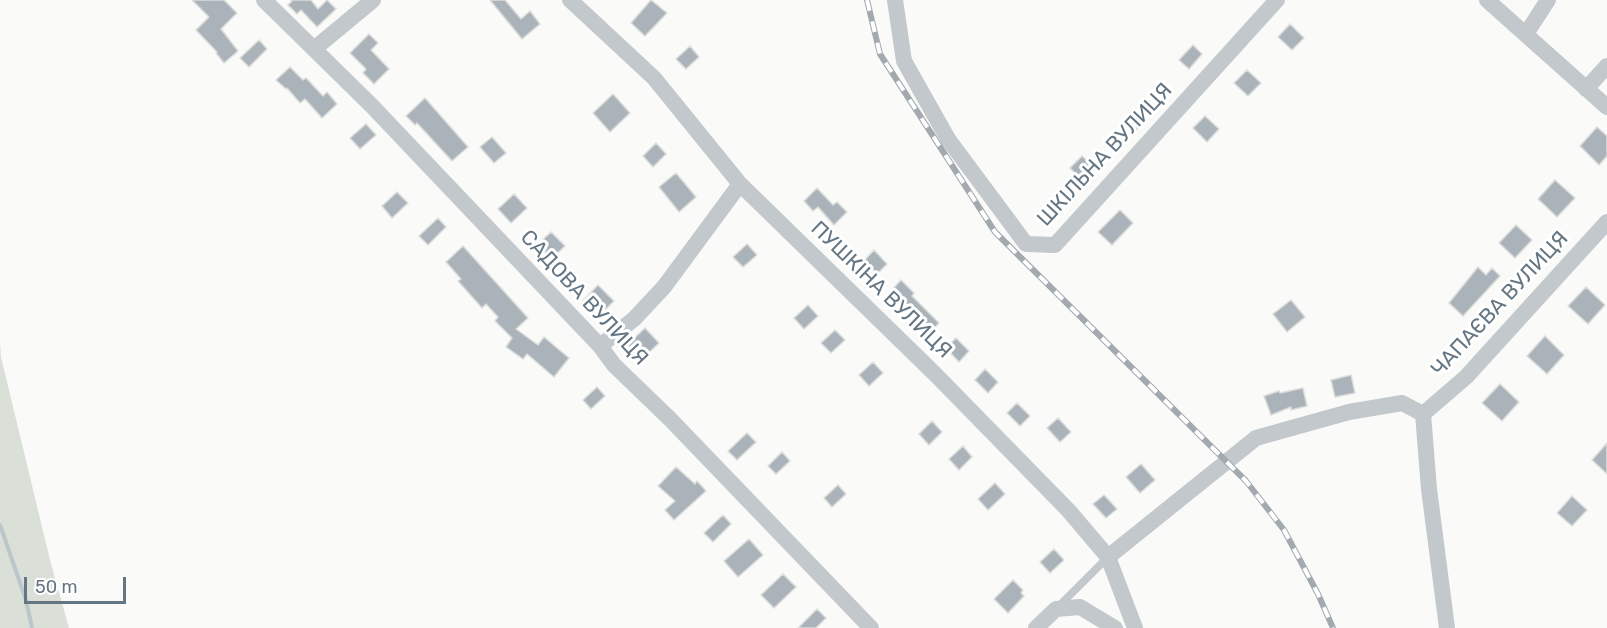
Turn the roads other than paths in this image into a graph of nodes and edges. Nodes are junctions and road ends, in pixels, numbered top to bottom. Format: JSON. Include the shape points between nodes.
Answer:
{"nodes":[{"id":1,"x":264,"y":0,"type":"edge"},
{"id":2,"x":373,"y":0,"type":"edge"},
{"id":3,"x":570,"y":0,"type":"edge"},
{"id":4,"x":895,"y":0,"type":"edge"},
{"id":5,"x":1277,"y":0,"type":"edge"},
{"id":6,"x":1487,"y":0,"type":"edge"},
{"id":7,"x":1548,"y":0,"type":"edge"},
{"id":8,"x":1526,"y":34,"type":"junction"},
{"id":9,"x":314,"y":49,"type":"junction"},
{"id":10,"x":1607,"y":66,"type":"edge"},
{"id":11,"x":1586,"y":88,"type":"junction"},
{"id":12,"x":1607,"y":107,"type":"edge"},
{"id":13,"x":740,"y":184,"type":"junction"},
{"id":14,"x":1607,"y":222,"type":"edge"},
{"id":15,"x":600,"y":345,"type":"junction"},
{"id":16,"x":1423,"y":414,"type":"junction"},
{"id":17,"x":1108,"y":557,"type":"junction"},
{"id":18,"x":1056,"y":609,"type":"junction"},
{"id":19,"x":871,"y":628,"type":"edge"},
{"id":20,"x":1036,"y":628,"type":"edge"},
{"id":21,"x":1115,"y":628,"type":"edge"},
{"id":22,"x":1135,"y":628,"type":"edge"},
{"id":23,"x":1447,"y":628,"type":"edge"}],
"edges":[{"from":1,"to":9,"type":"street","name":"САДОВА ВУЛИЦЯ"},
{"from":2,"to":9,"type":"street"},
{"from":3,"to":13,"type":"street","name":"ПУШКІНА ВУЛИЦЯ","via":[[654,78]]},
{"from":4,"to":5,"type":"street","name":"ШКІЛЬНА ВУЛИЦЯ","via":[[904,61],[948,139],[1026,244],[1055,245]]},
{"from":6,"to":8,"type":"street"},
{"from":7,"to":8,"type":"street"},
{"from":8,"to":11,"type":"street"},
{"from":9,"to":15,"type":"street","name":"САДОВА ВУЛИЦЯ"},
{"from":10,"to":11,"type":"street"},
{"from":11,"to":12,"type":"street"},
{"from":13,"to":15,"type":"street","via":[[664,287],[634,319]]},
{"from":13,"to":17,"type":"street","name":"ПУШКІНА ВУЛИЦЯ","via":[[990,429]]},
{"from":14,"to":16,"type":"street","name":"ЧАПАЄВА ВУЛИЦЯ","via":[[1466,376]]},
{"from":15,"to":19,"type":"street","name":"САДОВА ВУЛИЦЯ","via":[[614,366]]},
{"from":16,"to":17,"type":"street","via":[[1402,404],[1349,412],[1256,438]]},
{"from":16,"to":23,"type":"street"},
{"from":17,"to":18,"type":"lane"},
{"from":17,"to":22,"type":"street","name":"ПУШКІНА ВУЛИЦЯ"},
{"from":18,"to":20,"type":"street"},
{"from":18,"to":21,"type":"street","via":[[1080,607]]}]}
